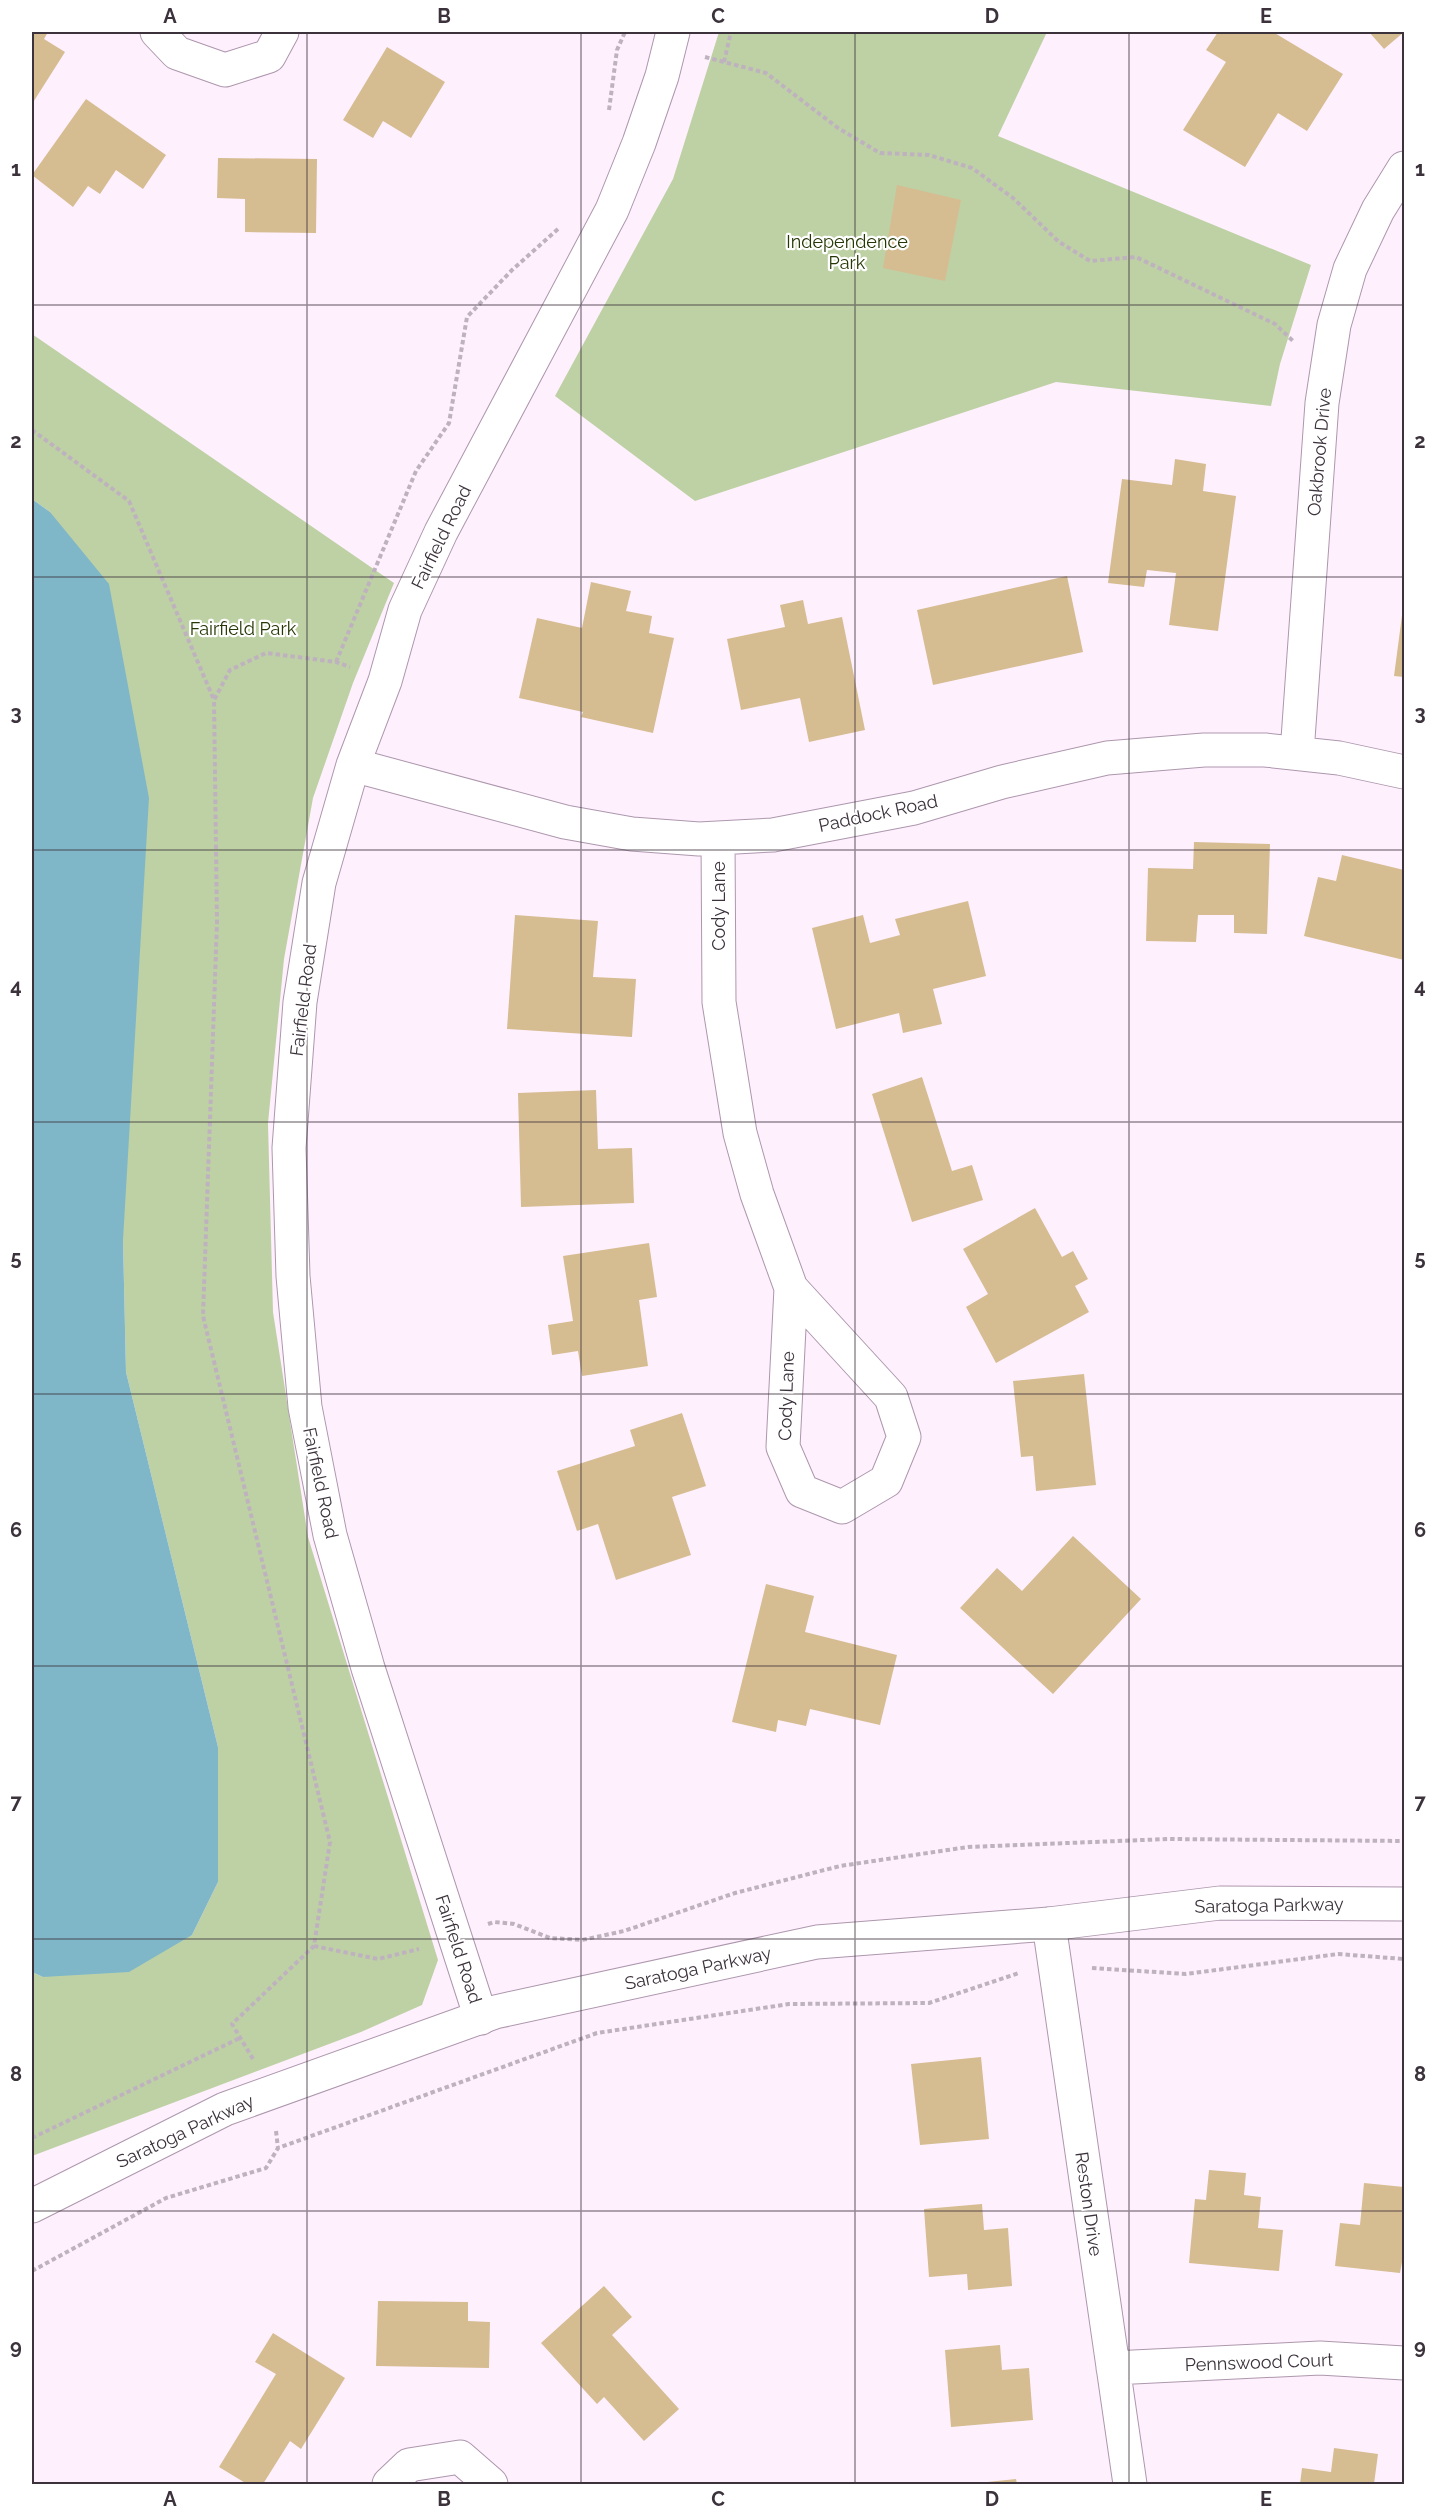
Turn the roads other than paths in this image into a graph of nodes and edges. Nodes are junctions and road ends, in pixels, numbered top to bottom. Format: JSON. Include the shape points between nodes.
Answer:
{"nodes":[{"id":1,"x":157,"y":32,"type":"edge"},
{"id":2,"x":282,"y":32,"type":"edge"},
{"id":3,"x":670,"y":40,"type":"edge"},
{"id":4,"x":1404,"y":168,"type":"edge"},
{"id":5,"x":1297,"y":753,"type":"junction"},
{"id":6,"x":354,"y":765,"type":"junction"},
{"id":7,"x":1404,"y":772,"type":"edge"},
{"id":8,"x":718,"y":838,"type":"junction"},
{"id":9,"x":791,"y":1287,"type":"junction"},
{"id":10,"x":1404,"y":1904,"type":"edge"},
{"id":11,"x":1049,"y":1924,"type":"junction"},
{"id":12,"x":481,"y":2018,"type":"junction"},
{"id":13,"x":32,"y":2206,"type":"edge"},
{"id":14,"x":1404,"y":2363,"type":"edge"},
{"id":15,"x":1113,"y":2368,"type":"junction"},
{"id":16,"x":389,"y":2484,"type":"edge"},
{"id":17,"x":491,"y":2484,"type":"edge"},
{"id":18,"x":1130,"y":2484,"type":"edge"}],
"edges":[{"from":1,"to":2,"type":"street","via":[[177,53],[225,70],[269,56]]},
{"from":3,"to":6,"type":"street","name":"Fairfield Road","via":[[639,143],[612,210],[441,532],[405,610]]},
{"from":4,"to":5,"type":"street","name":"Oakbrook Drive","via":[[1378,210],[1350,269],[1334,325],[1322,403]]},
{"from":5,"to":7,"type":"street","name":"Paddock Road"},
{"from":5,"to":8,"type":"street","name":"Paddock Road","via":[[1204,750],[1107,758],[1002,782],[914,808],[773,835]]},
{"from":6,"to":8,"type":"street","name":"Paddock Road","via":[[565,822],[632,834]]},
{"from":6,"to":12,"type":"street","name":"Fairfield Road","via":[[319,883],[300,1002],[289,1148],[293,1276],[305,1407],[330,1535],[368,1668]]},
{"from":8,"to":9,"type":"street","name":"Cody Lane","via":[[719,1002],[740,1133],[757,1194]]},
{"from":9,"to":9,"type":"street","name":"Cody Lane","via":[[783,1447],[801,1491],[842,1507],[886,1481],[904,1437],[891,1397]]},
{"from":10,"to":11,"type":"street","name":"Saratoga Parkway","via":[[1220,1903]]},
{"from":11,"to":12,"type":"street","name":"Saratoga Parkway","via":[[817,1942]]},
{"from":11,"to":15,"type":"street","name":"Reston Drive"},
{"from":12,"to":13,"type":"street","name":"Saratoga Parkway","via":[[225,2109]]},
{"from":14,"to":15,"type":"street","name":"Pennswood Court","via":[[1320,2358]]},
{"from":15,"to":18,"type":"street","name":"Reston Drive"},
{"from":16,"to":17,"type":"street","via":[[409,2465],[460,2457]]}]}
